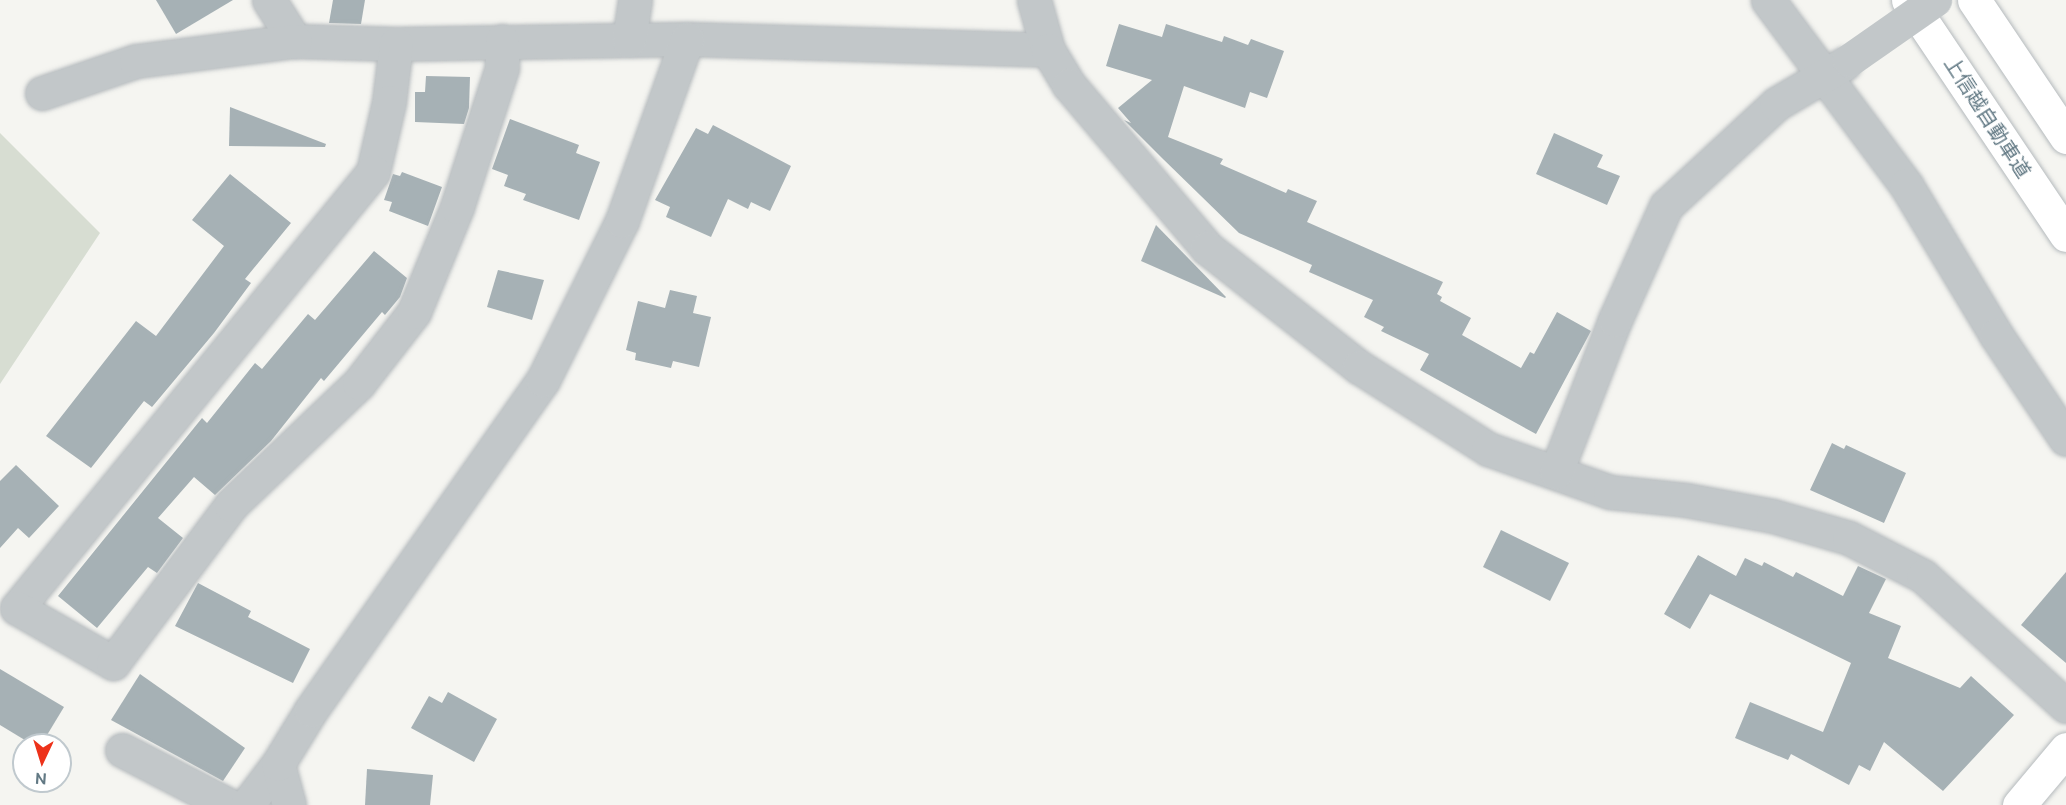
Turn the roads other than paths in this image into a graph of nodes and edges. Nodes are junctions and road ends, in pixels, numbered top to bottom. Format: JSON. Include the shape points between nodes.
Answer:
{"nodes":[{"id":1,"x":269,"y":0,"type":"edge"},
{"id":2,"x":635,"y":0,"type":"edge"},
{"id":3,"x":1034,"y":0,"type":"edge"},
{"id":4,"x":1768,"y":0,"type":"edge"},
{"id":5,"x":1908,"y":0,"type":"edge"},
{"id":6,"x":1935,"y":0,"type":"edge"},
{"id":7,"x":1974,"y":0,"type":"edge"},
{"id":8,"x":687,"y":39,"type":"junction"},
{"id":9,"x":629,"y":40,"type":"junction"},
{"id":10,"x":296,"y":41,"type":"junction"},
{"id":11,"x":502,"y":41,"type":"junction"},
{"id":12,"x":396,"y":44,"type":"junction"},
{"id":13,"x":1048,"y":50,"type":"junction"},
{"id":14,"x":1838,"y":68,"type":"junction"},
{"id":15,"x":42,"y":93,"type":"dead end"},
{"id":16,"x":2066,"y":137,"type":"edge"},
{"id":17,"x":2066,"y":235,"type":"edge"},
{"id":18,"x":2066,"y":439,"type":"edge"},
{"id":19,"x":1556,"y":472,"type":"junction"},
{"id":20,"x":2066,"y":706,"type":"edge"},
{"id":21,"x":2066,"y":749,"type":"edge"},
{"id":22,"x":122,"y":750,"type":"dead end"},
{"id":23,"x":278,"y":764,"type":"junction"},
{"id":24,"x":228,"y":805,"type":"edge"},
{"id":25,"x":247,"y":805,"type":"edge"},
{"id":26,"x":289,"y":805,"type":"edge"},
{"id":27,"x":2019,"y":805,"type":"edge"}],
"edges":[{"from":1,"to":10,"type":"street"},
{"from":2,"to":9,"type":"street"},
{"from":3,"to":13,"type":"street"},
{"from":4,"to":14,"type":"street"},
{"from":5,"to":17,"type":"main road","name":"上信越自動車道"},
{"from":6,"to":14,"type":"street","bridge":true},
{"from":7,"to":16,"type":"main road"},
{"from":8,"to":9,"type":"street"},
{"from":8,"to":13,"type":"street"},
{"from":8,"to":23,"type":"street","via":[[622,221],[543,380],[311,710]]},
{"from":9,"to":11,"type":"street"},
{"from":10,"to":12,"type":"street"},
{"from":10,"to":15,"type":"street","via":[[136,62]]},
{"from":11,"to":12,"type":"street"},
{"from":11,"to":12,"type":"street","via":[[502,68],[457,207],[414,312],[359,383],[231,505],[113,663],[17,608],[373,172],[389,102]]},
{"from":13,"to":19,"type":"street","via":[[1069,86],[1207,248],[1271,302],[1359,367],[1488,449]]},
{"from":14,"to":18,"type":"street","via":[[1996,335]]},
{"from":14,"to":19,"type":"street","via":[[1776,104],[1666,206],[1606,341]]},
{"from":19,"to":20,"type":"street","via":[[1610,492],[1686,500],[1773,516],[1849,538],[1923,576]]},
{"from":21,"to":27,"type":"main road"},
{"from":22,"to":24,"type":"street"},
{"from":23,"to":25,"type":"street"},
{"from":23,"to":26,"type":"street"}]}
